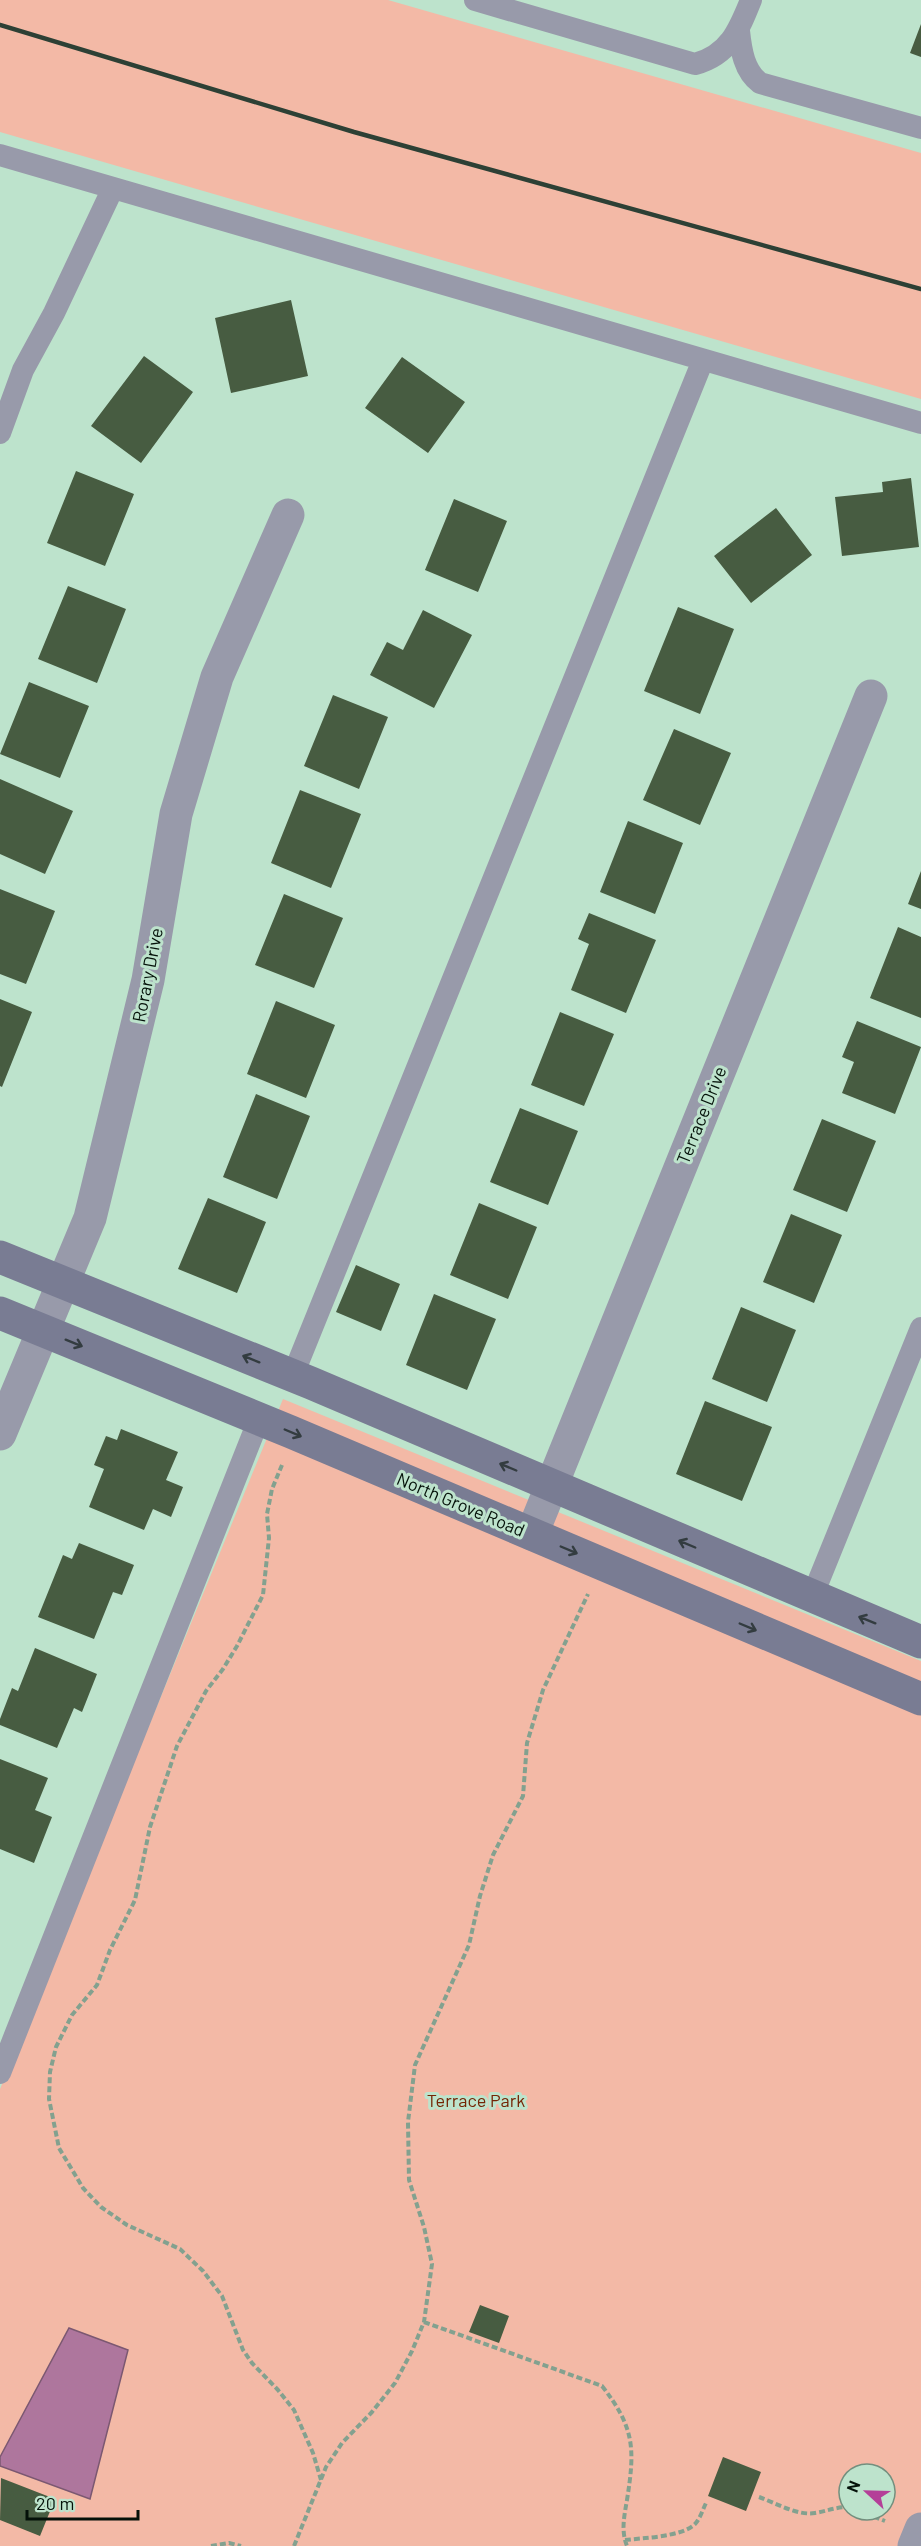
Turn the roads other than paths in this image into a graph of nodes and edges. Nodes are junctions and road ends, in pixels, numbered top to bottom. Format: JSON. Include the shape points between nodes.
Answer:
{"nodes":[{"id":1,"x":475,"y":0,"type":"edge"},
{"id":2,"x":751,"y":0,"type":"edge"},
{"id":3,"x":739,"y":31,"type":"junction"},
{"id":4,"x":921,"y":128,"type":"edge"},
{"id":5,"x":0,"y":156,"type":"edge"},
{"id":6,"x":113,"y":188,"type":"junction"},
{"id":7,"x":703,"y":360,"type":"junction"},
{"id":8,"x":921,"y":423,"type":"edge"},
{"id":9,"x":0,"y":433,"type":"edge"},
{"id":10,"x":288,"y":515,"type":"dead end"},
{"id":11,"x":871,"y":696,"type":"dead end"},
{"id":12,"x":0,"y":1257,"type":"edge"},
{"id":13,"x":62,"y":1282,"type":"junction"},
{"id":14,"x":0,"y":1313,"type":"edge"},
{"id":15,"x":921,"y":1328,"type":"edge"},
{"id":16,"x":42,"y":1330,"type":"junction"},
{"id":17,"x":293,"y":1375,"type":"junction"},
{"id":18,"x":259,"y":1419,"type":"junction"},
{"id":19,"x":0,"y":1434,"type":"edge"},
{"id":20,"x":551,"y":1485,"type":"junction"},
{"id":21,"x":532,"y":1534,"type":"junction"},
{"id":22,"x":812,"y":1597,"type":"junction"},
{"id":23,"x":921,"y":1642,"type":"edge"},
{"id":24,"x":921,"y":1699,"type":"edge"},
{"id":25,"x":0,"y":2073,"type":"edge"},
{"id":26,"x":921,"y":2529,"type":"edge"},
{"id":27,"x":914,"y":2546,"type":"edge"}],
"edges":[{"from":1,"to":3,"type":"lane","via":[[695,63],[725,49]]},
{"from":2,"to":3,"type":"lane"},
{"from":3,"to":4,"type":"lane","via":[[743,57],[760,82]]},
{"from":5,"to":6,"type":"lane"},
{"from":6,"to":7,"type":"lane"},
{"from":6,"to":9,"type":"lane","via":[[23,370]]},
{"from":7,"to":8,"type":"lane"},
{"from":7,"to":17,"type":"lane"},
{"from":10,"to":13,"type":"street","name":"Rorary Drive","via":[[217,677],[176,814],[148,980],[90,1218]]},
{"from":11,"to":20,"type":"street","name":"Terrace Drive"},
{"from":12,"to":13,"type":"street"},
{"from":13,"to":16,"type":"street","name":"Rorary Drive"},
{"from":17,"to":13,"type":"street","one_way":true},
{"from":14,"to":16,"type":"street","name":"North Grove Road"},
{"from":15,"to":22,"type":"lane"},
{"from":16,"to":18,"type":"street","name":"North Grove Road","one_way":true},
{"from":16,"to":19,"type":"street","name":"Rorary Drive"},
{"from":20,"to":17,"type":"street","one_way":true},
{"from":18,"to":21,"type":"street","name":"North Grove Road","one_way":true},
{"from":18,"to":25,"type":"lane"},
{"from":20,"to":21,"type":"street","name":"Terrace Drive"},
{"from":22,"to":20,"type":"street","one_way":true},
{"from":21,"to":24,"type":"street","name":"North Grove Road","one_way":true},
{"from":23,"to":22,"type":"street","one_way":true},
{"from":26,"to":27,"type":"street"}]}
